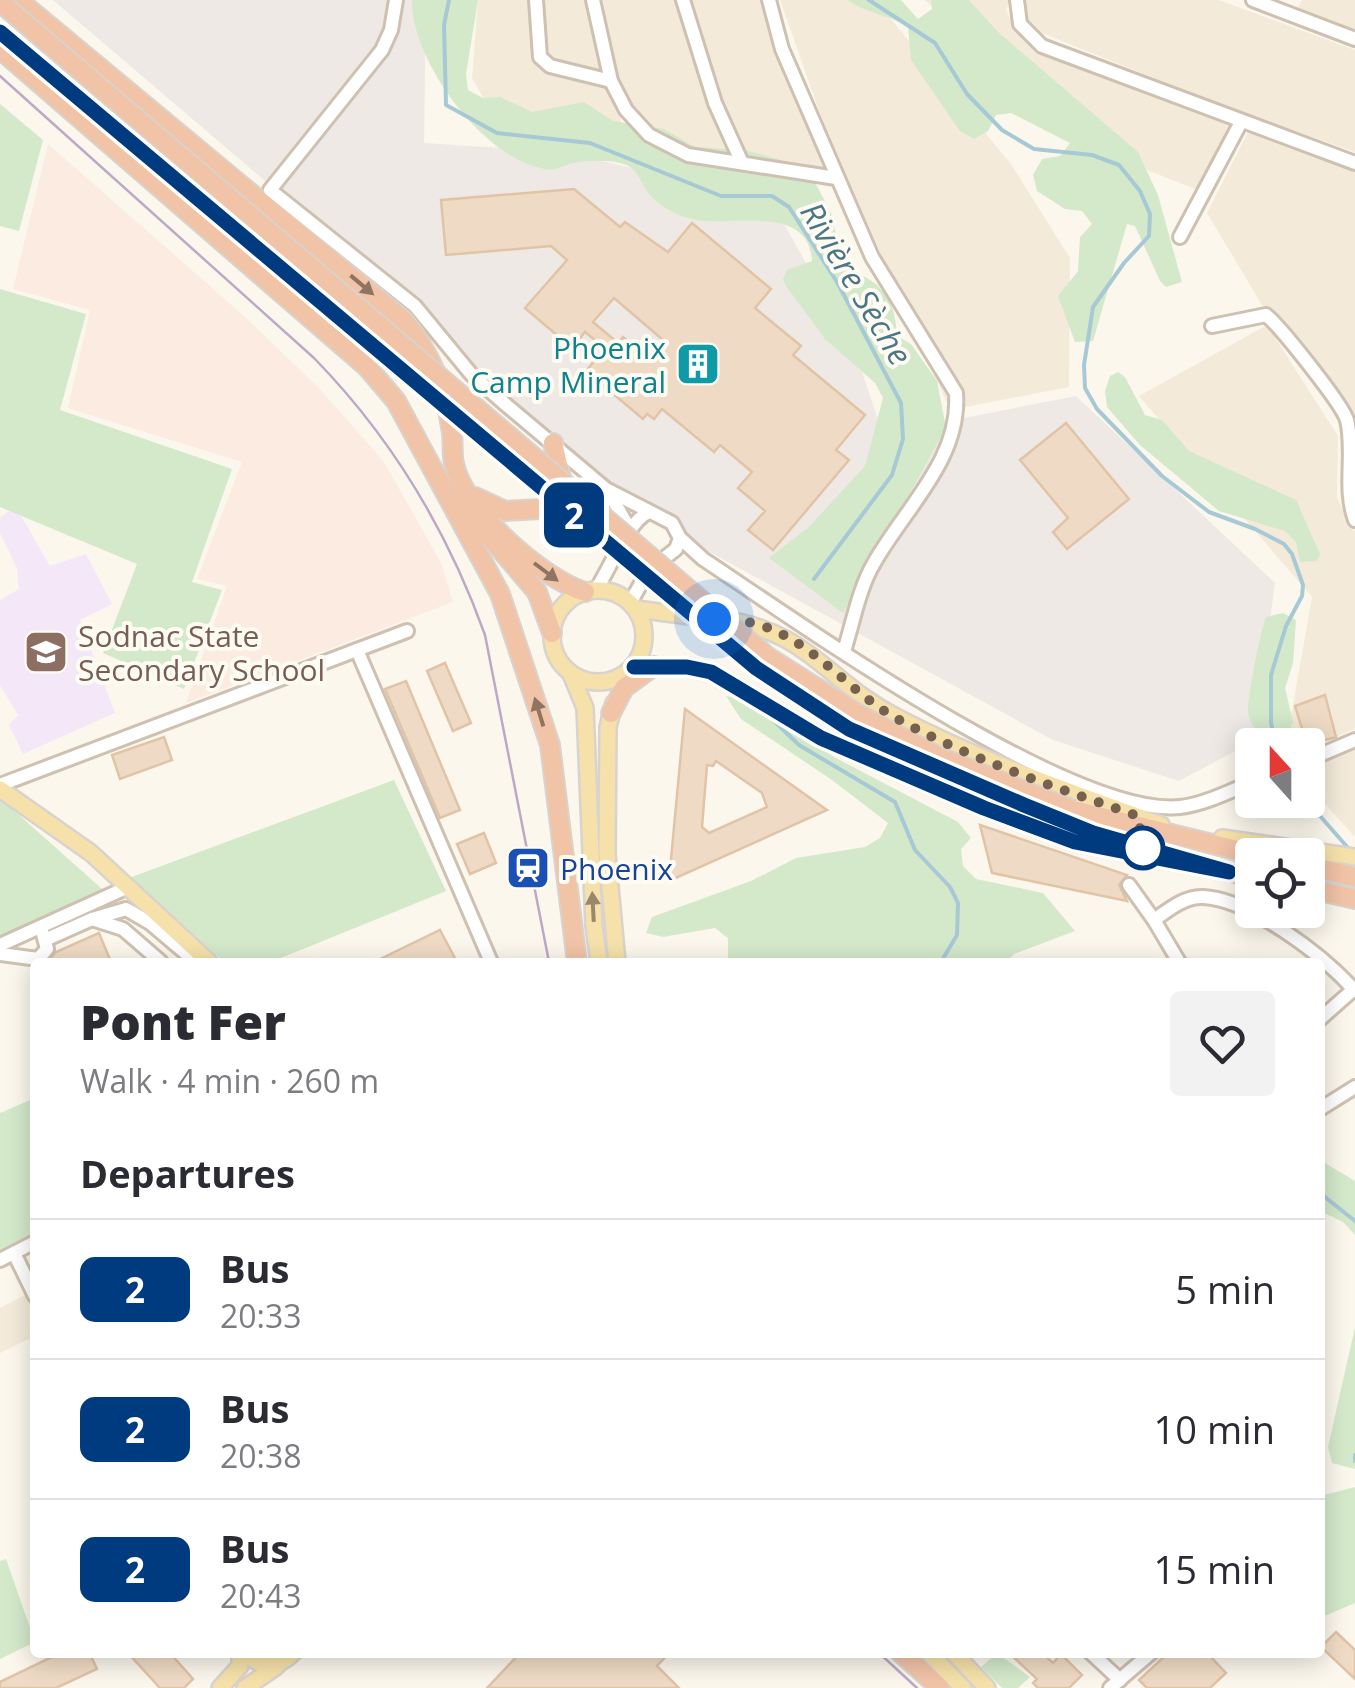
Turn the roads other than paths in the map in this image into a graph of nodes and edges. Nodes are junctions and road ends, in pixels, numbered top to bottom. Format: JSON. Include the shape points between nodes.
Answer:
{"nodes":[{"id":1,"x":18,"y":0,"type":"edge"},
{"id":2,"x":396,"y":0,"type":"edge"},
{"id":3,"x":536,"y":0,"type":"edge"},
{"id":4,"x":594,"y":0,"type":"edge"},
{"id":5,"x":683,"y":0,"type":"edge"},
{"id":6,"x":769,"y":0,"type":"edge"},
{"id":7,"x":1017,"y":0,"type":"edge"},
{"id":8,"x":1254,"y":0,"type":"edge"},
{"id":9,"x":0,"y":2,"type":"edge"},
{"id":10,"x":1292,"y":7,"type":"edge"},
{"id":11,"x":0,"y":32,"type":"edge"},
{"id":12,"x":1355,"y":39,"type":"edge"},
{"id":13,"x":0,"y":49,"type":"edge"},
{"id":14,"x":611,"y":81,"type":"junction"},
{"id":15,"x":1242,"y":122,"type":"junction"},
{"id":16,"x":742,"y":163,"type":"junction"},
{"id":17,"x":1355,"y":163,"type":"edge"},
{"id":18,"x":836,"y":178,"type":"junction"},
{"id":19,"x":1180,"y":238,"type":"dead end"},
{"id":20,"x":1212,"y":326,"type":"dead end"},
{"id":21,"x":553,"y":442,"type":"junction"},
{"id":22,"x":422,"y":449,"type":"junction"},
{"id":23,"x":606,"y":489,"type":"junction"},
{"id":24,"x":466,"y":492,"type":"junction"},
{"id":25,"x":649,"y":512,"type":"junction"},
{"id":26,"x":1355,"y":520,"type":"edge"},
{"id":27,"x":629,"y":528,"type":"junction"},
{"id":28,"x":680,"y":538,"type":"junction"},
{"id":29,"x":671,"y":553,"type":"junction"},
{"id":30,"x":704,"y":559,"type":"junction"},
{"id":31,"x":590,"y":591,"type":"junction"},
{"id":32,"x":633,"y":606,"type":"junction"},
{"id":33,"x":407,"y":631,"type":"dead end"},
{"id":34,"x":552,"y":633,"type":"junction"},
{"id":35,"x":356,"y":650,"type":"junction"},
{"id":36,"x":844,"y":651,"type":"junction"},
{"id":37,"x":654,"y":666,"type":"junction"},
{"id":38,"x":628,"y":672,"type":"junction"},
{"id":39,"x":571,"y":674,"type":"junction"},
{"id":40,"x":610,"y":713,"type":"junction"},
{"id":41,"x":1355,"y":740,"type":"edge"},
{"id":42,"x":1325,"y":753,"type":"edge"},
{"id":43,"x":0,"y":787,"type":"edge"},
{"id":44,"x":1235,"y":788,"type":"edge"},
{"id":45,"x":1070,"y":816,"type":"junction"},
{"id":46,"x":1181,"y":839,"type":"junction"},
{"id":47,"x":1235,"y":841,"type":"edge"},
{"id":48,"x":1235,"y":842,"type":"edge"},
{"id":49,"x":1235,"y":850,"type":"edge"},
{"id":50,"x":1325,"y":853,"type":"edge"},
{"id":51,"x":1355,"y":857,"type":"edge"},
{"id":52,"x":1325,"y":870,"type":"edge"},
{"id":53,"x":1229,"y":872,"type":"junction"},
{"id":54,"x":1235,"y":873,"type":"edge"},
{"id":55,"x":1355,"y":877,"type":"edge"},
{"id":56,"x":1128,"y":885,"type":"dead end"},
{"id":57,"x":128,"y":887,"type":"junction"},
{"id":58,"x":1325,"y":892,"type":"edge"},
{"id":59,"x":1355,"y":899,"type":"edge"},
{"id":60,"x":117,"y":912,"type":"junction"},
{"id":61,"x":92,"y":919,"type":"junction"},
{"id":62,"x":1154,"y":920,"type":"junction"},
{"id":63,"x":41,"y":935,"type":"junction"},
{"id":64,"x":20,"y":938,"type":"junction"},
{"id":65,"x":0,"y":945,"type":"edge"},
{"id":66,"x":0,"y":954,"type":"edge"},
{"id":67,"x":24,"y":956,"type":"junction"},
{"id":68,"x":30,"y":958,"type":"edge"},
{"id":69,"x":43,"y":958,"type":"edge"},
{"id":70,"x":156,"y":958,"type":"edge"},
{"id":71,"x":186,"y":958,"type":"edge"},
{"id":72,"x":204,"y":958,"type":"edge"},
{"id":73,"x":489,"y":958,"type":"edge"},
{"id":74,"x":577,"y":958,"type":"edge"},
{"id":75,"x":598,"y":958,"type":"edge"},
{"id":76,"x":617,"y":958,"type":"edge"},
{"id":77,"x":1176,"y":958,"type":"edge"},
{"id":78,"x":1321,"y":958,"type":"edge"},
{"id":79,"x":1325,"y":962,"type":"edge"},
{"id":80,"x":1354,"y":989,"type":"edge"},
{"id":81,"x":1325,"y":1015,"type":"edge"},
{"id":82,"x":1355,"y":1087,"type":"edge"},
{"id":83,"x":1325,"y":1106,"type":"edge"},
{"id":84,"x":30,"y":1245,"type":"edge"},
{"id":85,"x":14,"y":1254,"type":"junction"},
{"id":86,"x":0,"y":1260,"type":"edge"},
{"id":87,"x":30,"y":1286,"type":"edge"},
{"id":88,"x":241,"y":1658,"type":"edge"},
{"id":89,"x":251,"y":1658,"type":"edge"},
{"id":90,"x":287,"y":1658,"type":"edge"},
{"id":91,"x":906,"y":1658,"type":"edge"},
{"id":92,"x":934,"y":1658,"type":"edge"},
{"id":93,"x":959,"y":1658,"type":"edge"},
{"id":94,"x":1095,"y":1658,"type":"edge"},
{"id":95,"x":1145,"y":1658,"type":"edge"},
{"id":96,"x":280,"y":1664,"type":"junction"},
{"id":97,"x":1115,"y":1684,"type":"edge"},
{"id":98,"x":220,"y":1688,"type":"edge"},
{"id":99,"x":244,"y":1688,"type":"edge"},
{"id":100,"x":940,"y":1688,"type":"edge"},
{"id":101,"x":963,"y":1688,"type":"edge"},
{"id":102,"x":988,"y":1688,"type":"edge"}],
"edges":[{"from":1,"to":24,"type":"highway","one_way":true,"via":[[403,320],[425,346],[446,398],[454,466]]},
{"from":2,"to":21,"type":"street","via":[[382,50],[270,190],[414,306],[471,374]]},
{"from":3,"to":14,"type":"street","via":[[540,57],[550,66]]},
{"from":4,"to":14,"type":"street"},
{"from":5,"to":16,"type":"street"},
{"from":6,"to":18,"type":"street","via":[[782,49]]},
{"from":7,"to":15,"type":"street","via":[[1020,24],[1042,46]]},
{"from":8,"to":10,"type":"street"},
{"from":9,"to":45,"type":"highway","bridge":true,"via":[[768,657],[937,756]]},
{"from":10,"to":12,"type":"street"},
{"from":11,"to":45,"type":"highway","bridge":true,"via":[[756,668],[849,729]]},
{"from":13,"to":22,"type":"highway","via":[[366,367],[396,402]]},
{"from":14,"to":16,"type":"street","via":[[626,110],[668,147]]},
{"from":15,"to":17,"type":"street"},
{"from":15,"to":19,"type":"street"},
{"from":16,"to":18,"type":"street"},
{"from":18,"to":36,"type":"street","via":[[872,257],[956,392],[958,417],[951,444],[871,567]]},
{"from":20,"to":26,"type":"street","via":[[1266,315],[1335,399],[1347,420]]},
{"from":21,"to":23,"type":"street"},
{"from":21,"to":24,"type":"highway","via":[[562,482],[541,509],[505,511]]},
{"from":22,"to":34,"type":"highway","via":[[476,526],[537,592]]},
{"from":74,"to":22,"type":"highway","one_way":true,"via":[[550,745],[500,594]]},
{"from":23,"to":25,"type":"street"},
{"from":23,"to":27,"type":"street"},
{"from":24,"to":31,"type":"highway","one_way":true,"via":[[542,572]]},
{"from":25,"to":27,"type":"street"},
{"from":25,"to":28,"type":"street","via":[[672,523]]},
{"from":27,"to":31,"type":"street","via":[[618,557]]},
{"from":28,"to":29,"type":"street"},
{"from":28,"to":30,"type":"street"},
{"from":29,"to":30,"type":"street"},
{"from":29,"to":32,"type":"street","via":[[648,571]]},
{"from":30,"to":36,"type":"street"},
{"from":31,"to":32,"type":"main road","via":[[611,592]]},
{"from":31,"to":34,"type":"main road","via":[[558,612]]},
{"from":32,"to":38,"type":"main road","via":[[645,639]]},
{"from":32,"to":47,"type":"main road","via":[[777,632],[893,716],[1004,768],[1171,828]]},
{"from":33,"to":35,"type":"street"},
{"from":34,"to":39,"type":"main road","via":[[556,656]]},
{"from":35,"to":43,"type":"street"},
{"from":35,"to":73,"type":"street"},
{"from":36,"to":44,"type":"street","via":[[1002,747],[1099,792],[1179,807]]},
{"from":37,"to":38,"type":"highway"},
{"from":37,"to":40,"type":"highway","via":[[624,688]]},
{"from":37,"to":53,"type":"highway","via":[[711,672],[821,738],[1075,842]]},
{"from":38,"to":39,"type":"main road","via":[[591,683]]},
{"from":38,"to":40,"type":"main road"},
{"from":75,"to":39,"type":"main road","one_way":true,"via":[[585,708]]},
{"from":40,"to":76,"type":"main road","via":[[607,854]]},
{"from":41,"to":42,"type":"street"},
{"from":43,"to":57,"type":"main road"},
{"from":45,"to":46,"type":"highway"},
{"from":45,"to":53,"type":"highway"},
{"from":46,"to":48,"type":"highway"},
{"from":46,"to":49,"type":"highway"},
{"from":50,"to":51,"type":"main road"},
{"from":52,"to":55,"type":"highway"},
{"from":53,"to":54,"type":"highway"},
{"from":56,"to":62,"type":"street"},
{"from":57,"to":60,"type":"street"},
{"from":57,"to":63,"type":"street"},
{"from":57,"to":72,"type":"main road"},
{"from":58,"to":59,"type":"highway"},
{"from":60,"to":61,"type":"street"},
{"from":60,"to":71,"type":"street","via":[[126,909],[150,923]]},
{"from":61,"to":63,"type":"street"},
{"from":61,"to":70,"type":"street","via":[[124,929]]},
{"from":62,"to":77,"type":"street"},
{"from":62,"to":78,"type":"street","via":[[1200,896],[1231,903]]},
{"from":63,"to":64,"type":"street"},
{"from":63,"to":69,"type":"street"},
{"from":64,"to":65,"type":"street"},
{"from":64,"to":67,"type":"street"},
{"from":66,"to":67,"type":"street"},
{"from":67,"to":68,"type":"street"},
{"from":79,"to":80,"type":"street"},
{"from":80,"to":81,"type":"street"},
{"from":82,"to":83,"type":"street"},
{"from":84,"to":85,"type":"street"},
{"from":85,"to":86,"type":"street"},
{"from":85,"to":87,"type":"street"},
{"from":88,"to":98,"type":"main road"},
{"from":89,"to":96,"type":"main road"},
{"from":90,"to":96,"type":"main road"},
{"from":91,"to":100,"type":"highway"},
{"from":92,"to":101,"type":"main road"},
{"from":93,"to":102,"type":"main road"},
{"from":94,"to":97,"type":"street"},
{"from":95,"to":97,"type":"street"},
{"from":96,"to":99,"type":"main road"}]}
